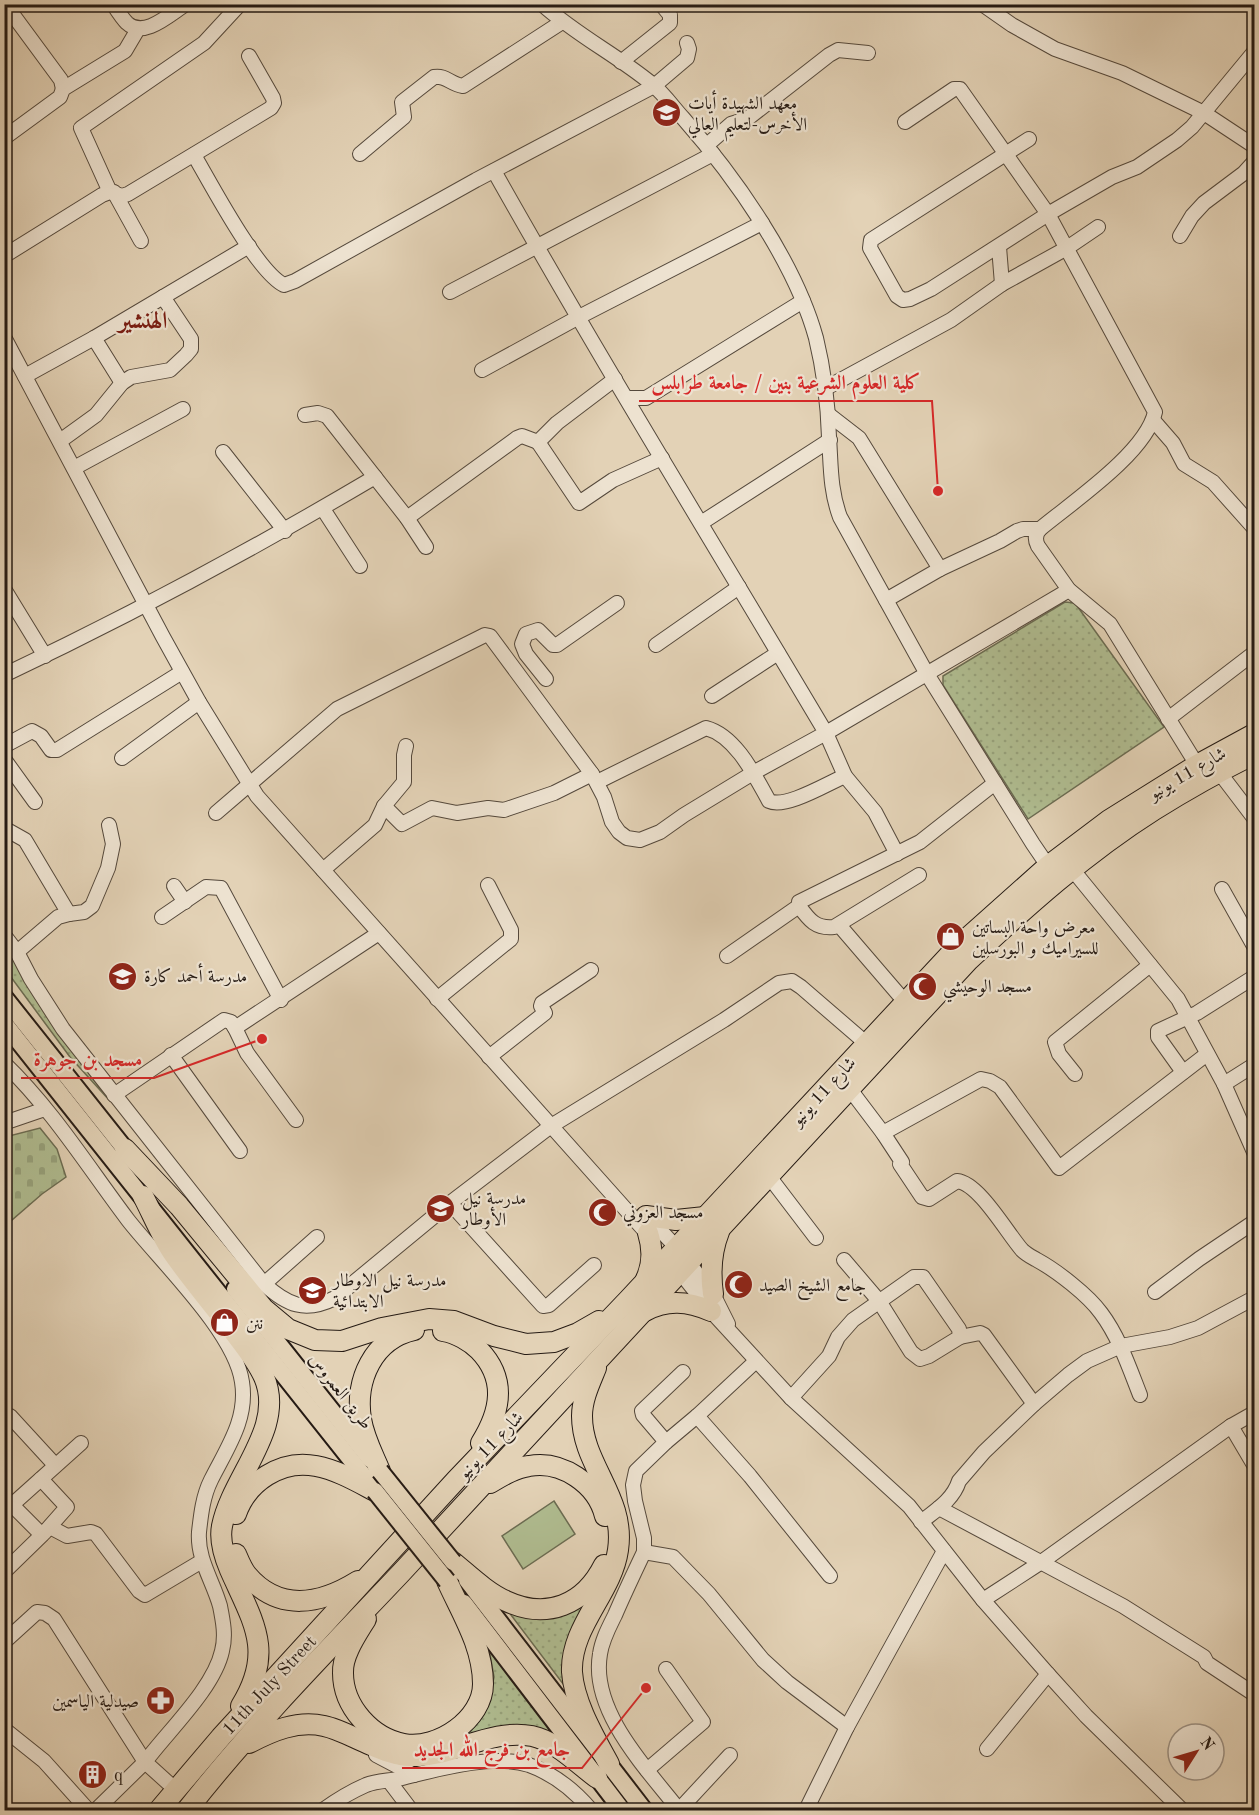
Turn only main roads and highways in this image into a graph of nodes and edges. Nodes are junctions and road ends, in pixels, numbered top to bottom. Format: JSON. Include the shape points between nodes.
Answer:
{"nodes":[{"id":1,"x":1254,"y":735,"type":"edge"},
{"id":2,"x":1254,"y":754,"type":"edge"},
{"id":3,"x":981,"y":937,"type":"junction"},
{"id":4,"x":4,"y":997,"type":"edge"},
{"id":5,"x":4,"y":1023,"type":"edge"},
{"id":6,"x":125,"y":1149,"type":"junction"},
{"id":7,"x":142,"y":1196,"type":"junction"},
{"id":8,"x":714,"y":1220,"type":"junction"},
{"id":9,"x":678,"y":1259,"type":"junction"},
{"id":10,"x":644,"y":1283,"type":"junction"},
{"id":11,"x":634,"y":1307,"type":"junction"},
{"id":12,"x":600,"y":1357,"type":"junction"},
{"id":13,"x":380,"y":1471,"type":"junction"},
{"id":14,"x":456,"y":1480,"type":"junction"},
{"id":15,"x":375,"y":1491,"type":"junction"},
{"id":16,"x":475,"y":1492,"type":"junction"},
{"id":17,"x":453,"y":1562,"type":"junction"},
{"id":18,"x":378,"y":1566,"type":"junction"},
{"id":19,"x":447,"y":1581,"type":"junction"},
{"id":20,"x":385,"y":1590,"type":"junction"},
{"id":21,"x":221,"y":1737,"type":"junction"},
{"id":22,"x":237,"y":1750,"type":"junction"},
{"id":23,"x":603,"y":1771,"type":"junction"},
{"id":24,"x":159,"y":1810,"type":"edge"},
{"id":25,"x":187,"y":1810,"type":"edge"},
{"id":26,"x":622,"y":1810,"type":"edge"},
{"id":27,"x":644,"y":1810,"type":"edge"}],
"edges":[{"from":1,"to":3,"type":"highway","name":"شارع 11 يونيو","via":[[1109,820],[1048,866]]},
{"from":2,"to":3,"type":"highway","name":"شارع 11 يونيو","via":[[1153,811]]},
{"from":3,"to":8,"type":"highway","name":"شارع 11 يونيو","via":[[906,1003],[867,1044]]},
{"from":3,"to":8,"type":"highway","name":"شارع 11 يونيو","via":[[961,968],[768,1175]]},
{"from":4,"to":6,"type":"main road","name":"طريق العمروس"},
{"from":5,"to":7,"type":"main road","name":"طريق العمروس"},
{"from":6,"to":11,"type":"highway","via":[[179,1206],[264,1309],[288,1329],[315,1340],[342,1341],[429,1319],[454,1321],[526,1344],[554,1342]]},
{"from":6,"to":13,"type":"main road","name":"طريق العمروس"},
{"from":7,"to":15,"type":"main road","name":"طريق العمروس"},
{"from":7,"to":21,"type":"highway","via":[[172,1253],[252,1356],[265,1378],[270,1404],[266,1431],[238,1482],[221,1529],[223,1553],[253,1618],[259,1645],[257,1672],[248,1695]]},
{"from":8,"to":9,"type":"highway","name":"شارع 11 يونيو"},
{"from":8,"to":10,"type":"highway","via":[[647,1224],[652,1253]]},
{"from":8,"to":11,"type":"highway","via":[[712,1302]]},
{"from":9,"to":10,"type":"highway","name":"شارع 11 يونيو"},
{"from":9,"to":11,"type":"highway","name":"شارع 11 يونيو"},
{"from":10,"to":11,"type":"highway","name":"شارع 11 يونيو"},
{"from":11,"to":12,"type":"highway","name":"شارع 11 يونيو"},
{"from":11,"to":14,"type":"highway","name":"شارع 11 يونيو"},
{"from":12,"to":16,"type":"highway","name":"شارع 11 يونيو"},
{"from":12,"to":23,"type":"highway","via":[[583,1400],[582,1417],[589,1451],[618,1515],[618,1550],[610,1576],[578,1640],[572,1673]]},
{"from":13,"to":14,"type":"highway","via":[[361,1419],[360,1394],[366,1367],[382,1346],[402,1332],[426,1328],[449,1332],[472,1344],[491,1362],[499,1386],[493,1425]]},
{"from":13,"to":17,"type":"main road","name":"طريق العمروس","bridge":true},
{"from":14,"to":18,"type":"highway","name":"شارع 11 يونيو"},
{"from":15,"to":18,"type":"highway","via":[[314,1465],[284,1466],[259,1479],[241,1500],[232,1526],[235,1551],[246,1575],[268,1593],[296,1602],[321,1599],[346,1589]]},
{"from":15,"to":19,"type":"main road","name":"طريق العمروس","bridge":true},
{"from":16,"to":17,"type":"highway","via":[[529,1466],[546,1466],[573,1475],[592,1490],[605,1512],[609,1539],[605,1563],[579,1597],[539,1610],[506,1601]]},
{"from":16,"to":20,"type":"highway","name":"شارع 11 يونيو"},
{"from":17,"to":23,"type":"main road","name":"طريق العمروس"},
{"from":18,"to":21,"type":"highway","name":"11th July Street"},
{"from":19,"to":20,"type":"highway","via":[[481,1657],[483,1687],[474,1713],[457,1729],[431,1743],[405,1744],[381,1735],[359,1718],[347,1695],[342,1672],[349,1649]]},
{"from":19,"to":23,"type":"main road","name":"طريق العمروس"},
{"from":20,"to":22,"type":"highway"},
{"from":21,"to":24,"type":"highway","name":"11th July Street"},
{"from":22,"to":23,"type":"highway","via":[[272,1731],[296,1725],[324,1726],[385,1751],[410,1756],[509,1734],[533,1737]]},
{"from":22,"to":25,"type":"highway"},
{"from":23,"to":26,"type":"main road","name":"طريق العمروس"},
{"from":23,"to":27,"type":"main road","name":"طريق العمروس"}]}
